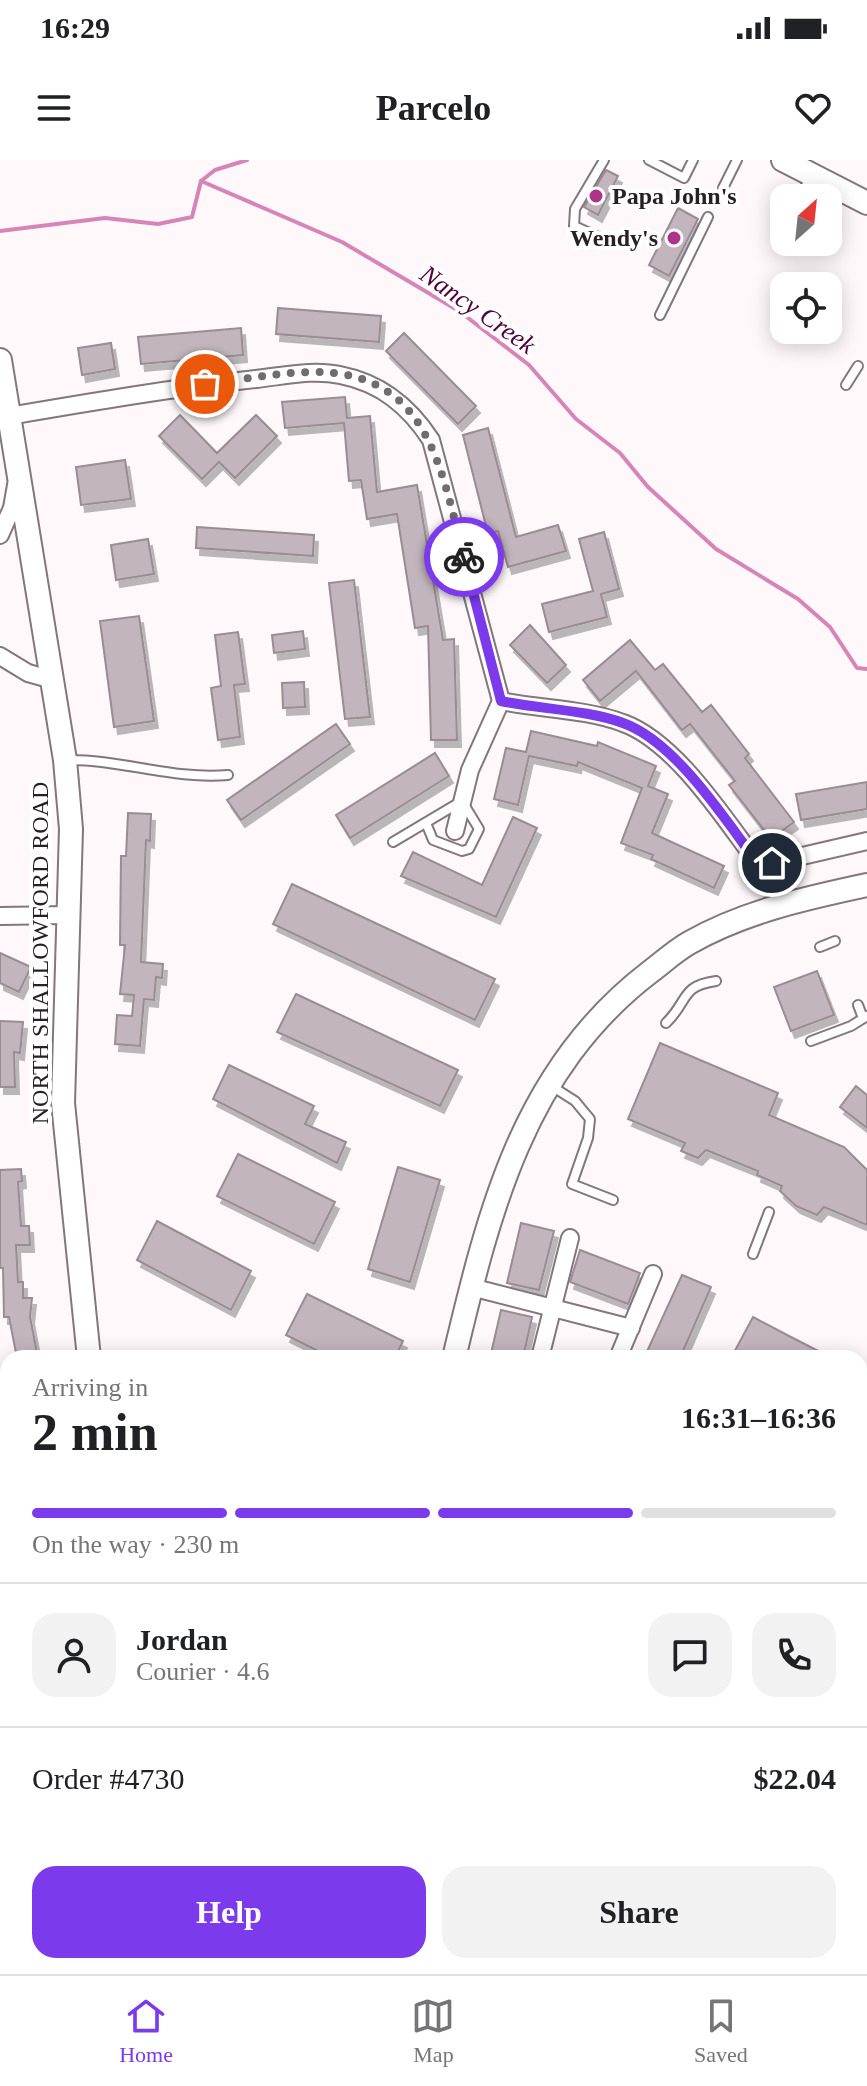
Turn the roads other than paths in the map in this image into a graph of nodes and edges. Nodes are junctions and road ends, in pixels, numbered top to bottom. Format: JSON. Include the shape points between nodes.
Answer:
{"nodes":[{"id":1,"x":604,"y":160,"type":"edge"},
{"id":2,"x":649,"y":160,"type":"edge"},
{"id":3,"x":693,"y":160,"type":"edge"},
{"id":4,"x":737,"y":160,"type":"edge"},
{"id":5,"x":783,"y":160,"type":"edge"},
{"id":6,"x":812,"y":175,"type":"junction"},
{"id":7,"x":807,"y":184,"type":"edge"},
{"id":8,"x":723,"y":188,"type":"dead end"},
{"id":9,"x":867,"y":203,"type":"edge"},
{"id":10,"x":708,"y":217,"type":"dead end"},
{"id":11,"x":605,"y":240,"type":"dead end"},
{"id":12,"x":660,"y":315,"type":"dead end"},
{"id":13,"x":0,"y":364,"type":"edge"},
{"id":14,"x":858,"y":366,"type":"dead end"},
{"id":15,"x":846,"y":385,"type":"dead end"},
{"id":16,"x":9,"y":416,"type":"junction"},
{"id":17,"x":17,"y":475,"type":"junction"},
{"id":18,"x":0,"y":535,"type":"edge"},
{"id":19,"x":0,"y":656,"type":"edge"},
{"id":20,"x":53,"y":680,"type":"junction"},
{"id":21,"x":501,"y":701,"type":"junction"},
{"id":22,"x":65,"y":760,"type":"junction"},
{"id":23,"x":228,"y":775,"type":"dead end"},
{"id":24,"x":462,"y":801,"type":"junction"},
{"id":25,"x":426,"y":823,"type":"junction"},
{"id":26,"x":455,"y":831,"type":"dead end"},
{"id":27,"x":867,"y":841,"type":"edge"},
{"id":28,"x":393,"y":842,"type":"dead end"},
{"id":29,"x":867,"y":885,"type":"edge"},
{"id":30,"x":68,"y":915,"type":"junction"},
{"id":31,"x":0,"y":916,"type":"edge"},
{"id":32,"x":835,"y":941,"type":"dead end"},
{"id":33,"x":820,"y":947,"type":"dead end"},
{"id":34,"x":716,"y":981,"type":"dead end"},
{"id":35,"x":858,"y":1005,"type":"dead end"},
{"id":36,"x":865,"y":1017,"type":"edge"},
{"id":37,"x":666,"y":1023,"type":"dead end"},
{"id":38,"x":811,"y":1041,"type":"dead end"},
{"id":39,"x":549,"y":1085,"type":"junction"},
{"id":40,"x":613,"y":1200,"type":"dead end"},
{"id":41,"x":769,"y":1212,"type":"dead end"},
{"id":42,"x":570,"y":1238,"type":"dead end"},
{"id":43,"x":753,"y":1254,"type":"dead end"},
{"id":44,"x":653,"y":1274,"type":"dead end"},
{"id":45,"x":471,"y":1287,"type":"junction"},
{"id":46,"x":553,"y":1308,"type":"junction"},
{"id":47,"x":631,"y":1328,"type":"junction"},
{"id":48,"x":88,"y":1350,"type":"edge"},
{"id":49,"x":456,"y":1350,"type":"edge"},
{"id":50,"x":542,"y":1350,"type":"edge"},
{"id":51,"x":621,"y":1350,"type":"edge"}],
"edges":[{"from":1,"to":11,"type":"lane","via":[[575,209],[574,226]]},
{"from":2,"to":3,"type":"lane","via":[[684,178]]},
{"from":4,"to":8,"type":"lane"},
{"from":5,"to":6,"type":"street"},
{"from":6,"to":7,"type":"lane"},
{"from":6,"to":9,"type":"street"},
{"from":10,"to":12,"type":"lane"},
{"from":13,"to":16,"type":"street","name":"NORTH SHALLOWFORD ROAD"},
{"from":14,"to":15,"type":"lane"},
{"from":16,"to":17,"type":"street","name":"NORTH SHALLOWFORD ROAD"},
{"from":16,"to":21,"type":"street","via":[[313,372],[353,378],[390,394],[431,440]]},
{"from":17,"to":18,"type":"street","via":[[12,508]]},
{"from":17,"to":20,"type":"street","name":"NORTH SHALLOWFORD ROAD"},
{"from":19,"to":20,"type":"street"},
{"from":20,"to":22,"type":"street","name":"NORTH SHALLOWFORD ROAD"},
{"from":21,"to":24,"type":"street"},
{"from":21,"to":27,"type":"street","via":[[621,722],[648,735],[667,749],[754,858],[772,863]]},
{"from":22,"to":23,"type":"lane","via":[[104,761],[200,778]]},
{"from":22,"to":30,"type":"street","name":"NORTH SHALLOWFORD ROAD","via":[[71,829]]},
{"from":24,"to":25,"type":"lane"},
{"from":24,"to":25,"type":"lane","via":[[479,829],[469,849],[433,840]]},
{"from":24,"to":26,"type":"street"},
{"from":25,"to":28,"type":"lane"},
{"from":29,"to":39,"type":"street","via":[[737,921],[687,944],[577,1044]]},
{"from":30,"to":31,"type":"street"},
{"from":30,"to":48,"type":"street","name":"NORTH SHALLOWFORD ROAD","via":[[63,1103]]},
{"from":32,"to":33,"type":"lane"},
{"from":34,"to":37,"type":"lane","via":[[686,991]]},
{"from":35,"to":36,"type":"lane"},
{"from":36,"to":38,"type":"lane"},
{"from":39,"to":40,"type":"lane","via":[[575,1101],[590,1119],[572,1184]]},
{"from":39,"to":45,"type":"street","via":[[518,1140],[495,1198]]},
{"from":41,"to":43,"type":"lane"},
{"from":42,"to":46,"type":"street"},
{"from":44,"to":47,"type":"street"},
{"from":45,"to":46,"type":"street"},
{"from":45,"to":49,"type":"street"},
{"from":46,"to":47,"type":"street"},
{"from":46,"to":50,"type":"street"},
{"from":47,"to":51,"type":"street"}]}
